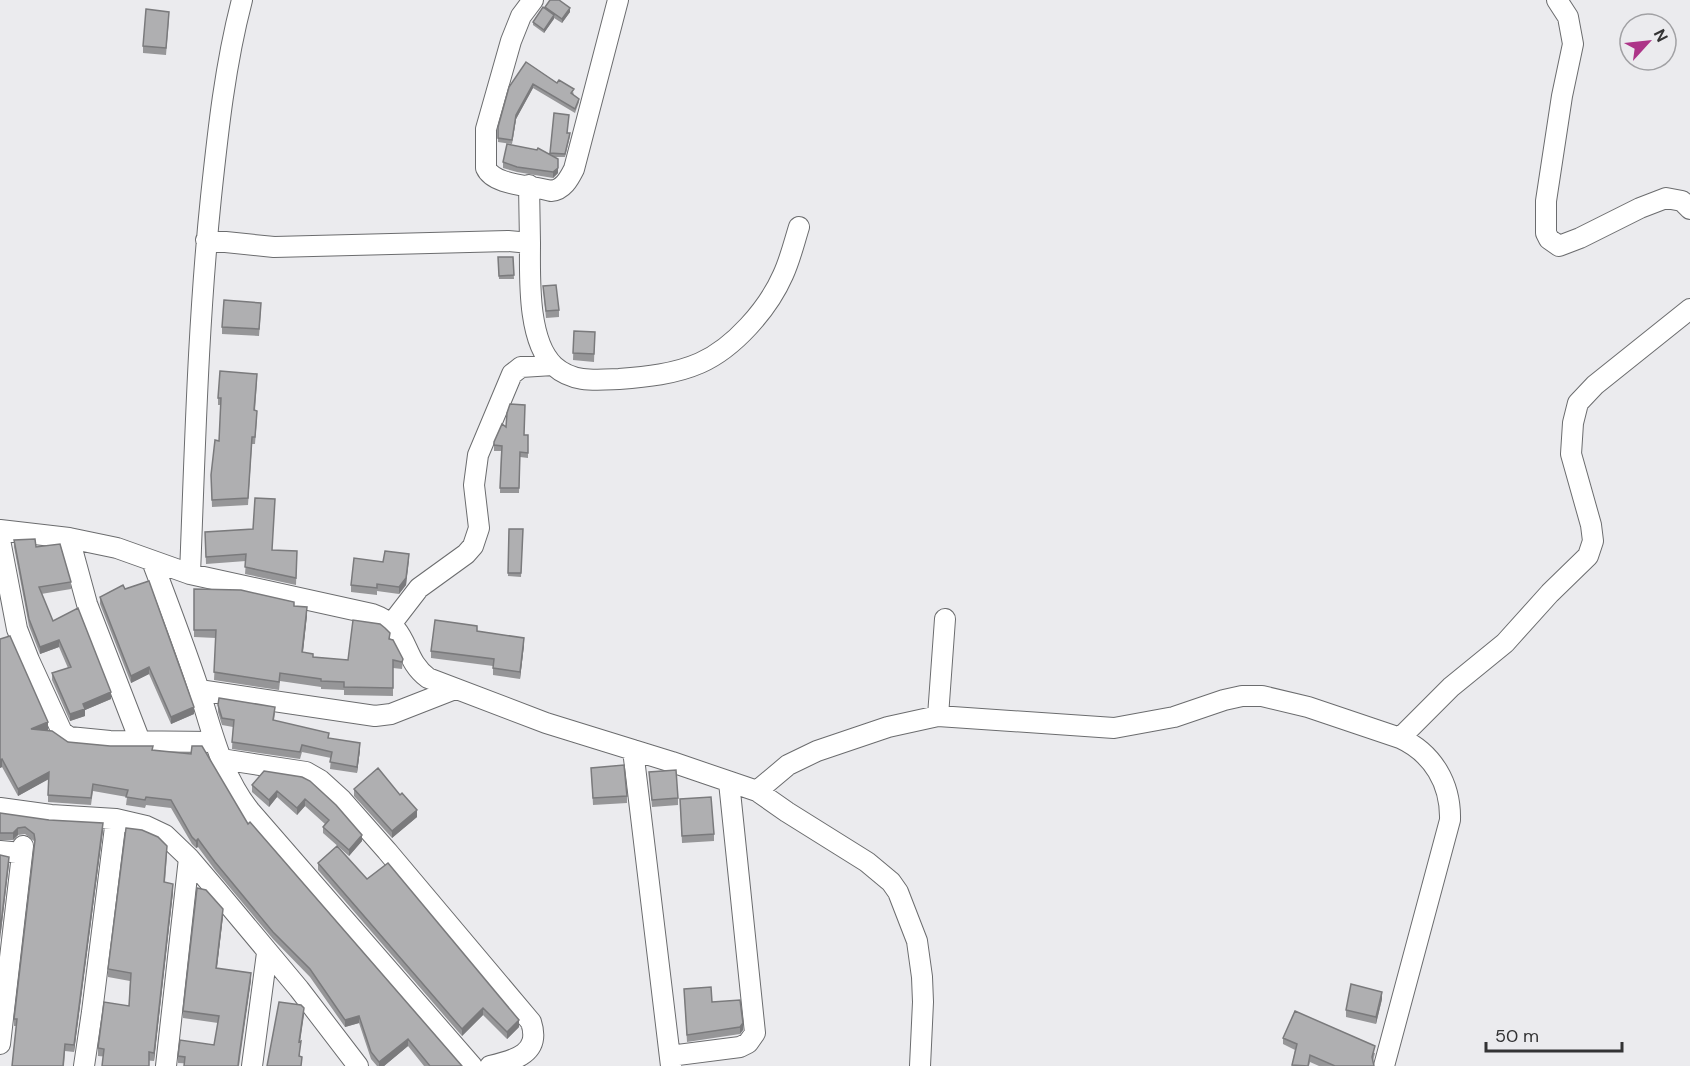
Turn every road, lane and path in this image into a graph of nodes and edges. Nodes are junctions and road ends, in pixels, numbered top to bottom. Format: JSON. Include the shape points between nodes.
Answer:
{"nodes":[{"id":1,"x":242,"y":0,"type":"edge"},
{"id":2,"x":533,"y":0,"type":"edge"},
{"id":3,"x":618,"y":0,"type":"edge"},
{"id":4,"x":1557,"y":0,"type":"edge"},
{"id":5,"x":529,"y":185,"type":"junction"},
{"id":6,"x":1690,"y":209,"type":"edge"},
{"id":7,"x":799,"y":227,"type":"dead end"},
{"id":8,"x":206,"y":240,"type":"junction"},
{"id":9,"x":530,"y":243,"type":"junction"},
{"id":10,"x":1690,"y":309,"type":"edge"},
{"id":11,"x":553,"y":365,"type":"junction"},
{"id":12,"x":0,"y":530,"type":"edge"},
{"id":13,"x":69,"y":538,"type":"junction"},
{"id":14,"x":0,"y":540,"type":"edge"},
{"id":15,"x":152,"y":561,"type":"junction"},
{"id":16,"x":190,"y":574,"type":"junction"},
{"id":17,"x":945,"y":619,"type":"dead end"},
{"id":18,"x":392,"y":623,"type":"junction"},
{"id":19,"x":455,"y":689,"type":"junction"},
{"id":20,"x":199,"y":690,"type":"junction"},
{"id":21,"x":938,"y":716,"type":"junction"},
{"id":22,"x":1400,"y":738,"type":"junction"},
{"id":23,"x":140,"y":741,"type":"junction"},
{"id":24,"x":633,"y":750,"type":"junction"},
{"id":25,"x":218,"y":751,"type":"junction"},
{"id":26,"x":729,"y":782,"type":"junction"},
{"id":27,"x":757,"y":791,"type":"junction"},
{"id":28,"x":0,"y":808,"type":"edge"},
{"id":29,"x":116,"y":819,"type":"junction"},
{"id":30,"x":0,"y":850,"type":"edge"},
{"id":31,"x":189,"y":858,"type":"junction"},
{"id":32,"x":7,"y":943,"type":"edge"},
{"id":33,"x":267,"y":953,"type":"junction"},
{"id":34,"x":1,"y":1035,"type":"edge"},
{"id":35,"x":670,"y":1061,"type":"edge"},
{"id":36,"x":84,"y":1066,"type":"edge"},
{"id":37,"x":166,"y":1066,"type":"edge"},
{"id":38,"x":252,"y":1066,"type":"edge"},
{"id":39,"x":358,"y":1066,"type":"edge"},
{"id":40,"x":472,"y":1066,"type":"edge"},
{"id":41,"x":490,"y":1066,"type":"edge"},
{"id":42,"x":920,"y":1066,"type":"edge"},
{"id":43,"x":1384,"y":1066,"type":"edge"}],
"edges":[{"from":1,"to":8,"type":"street","via":[[228,57]]},
{"from":2,"to":5,"type":"street","via":[[521,16],[511,41],[486,129],[485,157],[492,176]]},
{"from":3,"to":5,"type":"street","via":[[574,169],[555,191]]},
{"from":4,"to":6,"type":"street","via":[[1568,17],[1573,44],[1546,201],[1549,239],[1559,246],[1666,198],[1682,201]]},
{"from":5,"to":9,"type":"street"},
{"from":7,"to":11,"type":"street","via":[[772,296],[746,329],[711,357],[660,375],[587,381]]},
{"from":8,"to":9,"type":"street","via":[[274,248]]},
{"from":8,"to":16,"type":"street"},
{"from":9,"to":11,"type":"street","via":[[531,304],[537,333]]},
{"from":10,"to":22,"type":"street","via":[[1578,403],[1571,454],[1592,531],[1588,556],[1505,643],[1451,687]]},
{"from":11,"to":18,"type":"street","via":[[520,367],[512,374],[478,456],[474,485],[479,528],[473,546],[419,588]]},
{"from":12,"to":13,"type":"street"},
{"from":13,"to":15,"type":"street","via":[[117,548]]},
{"from":13,"to":23,"type":"street","via":[[87,604]]},
{"from":14,"to":23,"type":"street","via":[[17,629],[62,732],[76,738]]},
{"from":15,"to":16,"type":"street"},
{"from":15,"to":20,"type":"street"},
{"from":16,"to":18,"type":"street","via":[[372,614]]},
{"from":17,"to":21,"type":"street"},
{"from":18,"to":19,"type":"street","via":[[418,669],[428,678]]},
{"from":19,"to":20,"type":"street","via":[[391,714],[375,716]]},
{"from":19,"to":24,"type":"street"},
{"from":20,"to":25,"type":"street"},
{"from":21,"to":22,"type":"street","via":[[1114,728],[1174,717],[1242,696],[1262,696]]},
{"from":21,"to":27,"type":"street","via":[[888,726],[817,750],[788,765]]},
{"from":22,"to":43,"type":"street","via":[[1430,758],[1440,774],[1450,820]]},
{"from":23,"to":25,"type":"street"},
{"from":24,"to":26,"type":"street"},
{"from":24,"to":35,"type":"street"},
{"from":25,"to":40,"type":"street","via":[[250,811]]},
{"from":25,"to":41,"type":"street","via":[[306,772],[329,788],[387,851],[531,1022],[534,1042],[530,1048]]},
{"from":26,"to":27,"type":"street"},
{"from":26,"to":35,"type":"street","via":[[755,1033],[740,1047]]},
{"from":27,"to":42,"type":"street","via":[[867,862],[898,892],[917,941],[922,977]]},
{"from":28,"to":29,"type":"street"},
{"from":29,"to":31,"type":"street","via":[[155,830]]},
{"from":29,"to":36,"type":"street"},
{"from":30,"to":32,"type":"street","via":[[23,849]]},
{"from":31,"to":33,"type":"street"},
{"from":31,"to":37,"type":"street"},
{"from":32,"to":34,"type":"street"},
{"from":33,"to":38,"type":"street"},
{"from":33,"to":39,"type":"street"}]}
